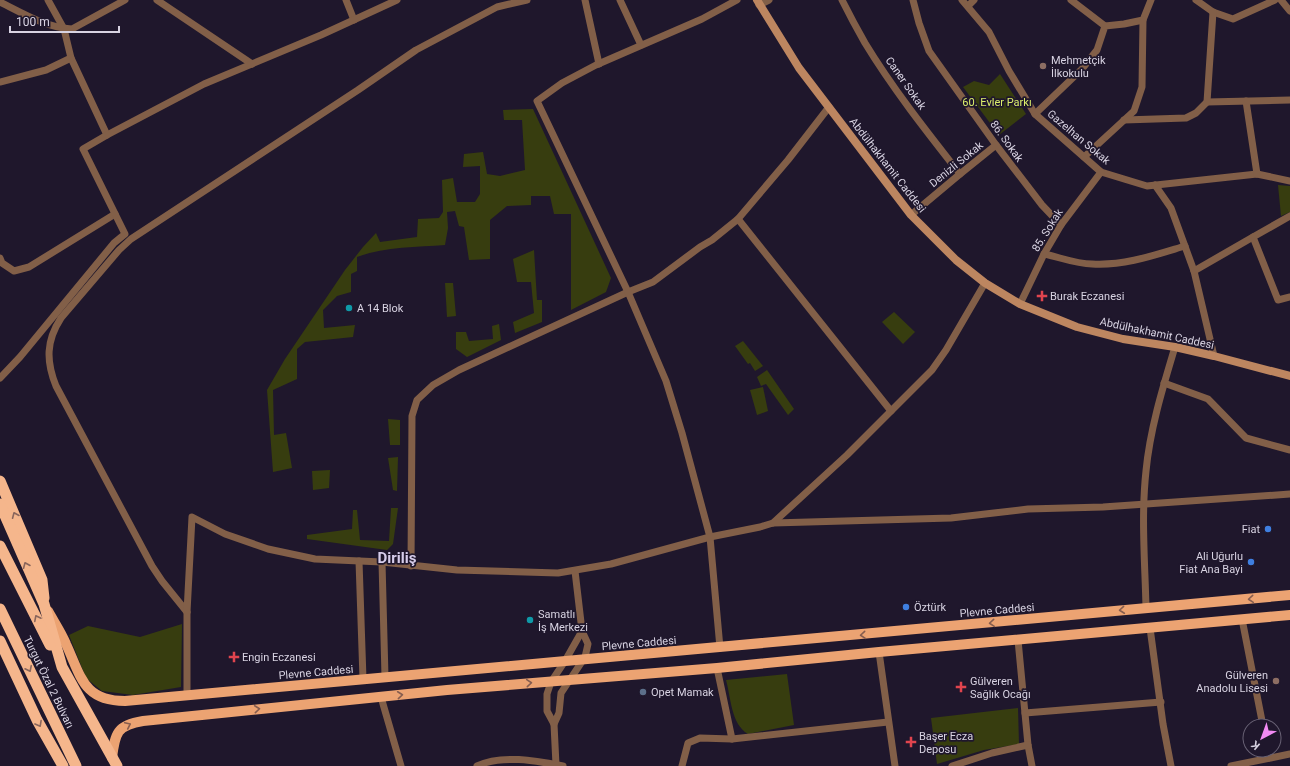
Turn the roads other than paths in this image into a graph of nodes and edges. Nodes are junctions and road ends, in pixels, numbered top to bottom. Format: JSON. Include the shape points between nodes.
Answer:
{"nodes":[{"id":1,"x":48,"y":0,"type":"edge"},
{"id":2,"x":125,"y":0,"type":"edge"},
{"id":3,"x":157,"y":0,"type":"edge"},
{"id":4,"x":346,"y":0,"type":"edge"},
{"id":5,"x":397,"y":0,"type":"edge"},
{"id":6,"x":528,"y":0,"type":"edge"},
{"id":7,"x":584,"y":0,"type":"edge"},
{"id":8,"x":620,"y":0,"type":"edge"},
{"id":9,"x":737,"y":0,"type":"edge"},
{"id":10,"x":769,"y":0,"type":"edge"},
{"id":11,"x":842,"y":0,"type":"edge"},
{"id":12,"x":913,"y":0,"type":"edge"},
{"id":13,"x":962,"y":0,"type":"edge"},
{"id":14,"x":974,"y":0,"type":"edge"},
{"id":15,"x":1071,"y":0,"type":"edge"},
{"id":16,"x":1151,"y":0,"type":"edge"},
{"id":17,"x":1196,"y":0,"type":"edge"},
{"id":18,"x":1275,"y":0,"type":"edge"},
{"id":19,"x":1281,"y":0,"type":"edge"},
{"id":20,"x":0,"y":2,"type":"edge"},
{"id":21,"x":758,"y":3,"type":"edge"},
{"id":22,"x":111,"y":4,"type":"edge"},
{"id":23,"x":968,"y":6,"type":"junction"},
{"id":24,"x":1290,"y":11,"type":"edge"},
{"id":25,"x":1213,"y":12,"type":"junction"},
{"id":26,"x":354,"y":20,"type":"junction"},
{"id":27,"x":1143,"y":20,"type":"junction"},
{"id":28,"x":1105,"y":26,"type":"junction"},
{"id":29,"x":64,"y":29,"type":"junction"},
{"id":30,"x":641,"y":45,"type":"junction"},
{"id":31,"x":71,"y":58,"type":"junction"},
{"id":32,"x":252,"y":64,"type":"junction"},
{"id":33,"x":599,"y":64,"type":"junction"},
{"id":34,"x":0,"y":82,"type":"edge"},
{"id":35,"x":1290,"y":100,"type":"edge"},
{"id":36,"x":1246,"y":101,"type":"junction"},
{"id":37,"x":1207,"y":102,"type":"junction"},
{"id":38,"x":829,"y":107,"type":"junction"},
{"id":39,"x":1035,"y":114,"type":"junction"},
{"id":40,"x":1124,"y":120,"type":"junction"},
{"id":41,"x":107,"y":135,"type":"junction"},
{"id":42,"x":996,"y":145,"type":"junction"},
{"id":43,"x":1084,"y":157,"type":"junction"},
{"id":44,"x":1102,"y":172,"type":"junction"},
{"id":45,"x":960,"y":174,"type":"junction"},
{"id":46,"x":1257,"y":174,"type":"junction"},
{"id":47,"x":1290,"y":181,"type":"edge"},
{"id":48,"x":1155,"y":185,"type":"junction"},
{"id":49,"x":115,"y":214,"type":"junction"},
{"id":50,"x":911,"y":215,"type":"junction"},
{"id":51,"x":1290,"y":216,"type":"edge"},
{"id":52,"x":738,"y":219,"type":"junction"},
{"id":53,"x":1061,"y":225,"type":"junction"},
{"id":54,"x":1254,"y":237,"type":"junction"},
{"id":55,"x":1185,"y":246,"type":"junction"},
{"id":56,"x":1044,"y":254,"type":"junction"},
{"id":57,"x":0,"y":258,"type":"edge"},
{"id":58,"x":1194,"y":271,"type":"junction"},
{"id":59,"x":985,"y":283,"type":"junction"},
{"id":60,"x":628,"y":292,"type":"junction"},
{"id":61,"x":1290,"y":297,"type":"edge"},
{"id":62,"x":1020,"y":304,"type":"junction"},
{"id":63,"x":1175,"y":347,"type":"junction"},
{"id":64,"x":1214,"y":356,"type":"junction"},
{"id":65,"x":1290,"y":376,"type":"edge"},
{"id":66,"x":0,"y":378,"type":"edge"},
{"id":67,"x":1164,"y":383,"type":"junction"},
{"id":68,"x":891,"y":411,"type":"junction"},
{"id":69,"x":1290,"y":450,"type":"edge"},
{"id":70,"x":0,"y":481,"type":"edge"},
{"id":71,"x":1290,"y":494,"type":"edge"},
{"id":72,"x":0,"y":504,"type":"edge"},
{"id":73,"x":1144,"y":504,"type":"junction"},
{"id":74,"x":773,"y":524,"type":"junction"},
{"id":75,"x":710,"y":537,"type":"junction"},
{"id":76,"x":0,"y":546,"type":"edge"},
{"id":77,"x":358,"y":561,"type":"junction"},
{"id":78,"x":382,"y":562,"type":"junction"},
{"id":79,"x":410,"y":566,"type":"junction"},
{"id":80,"x":575,"y":571,"type":"junction"},
{"id":81,"x":1290,"y":595,"type":"edge"},
{"id":82,"x":44,"y":604,"type":"junction"},
{"id":83,"x":1146,"y":608,"type":"junction"},
{"id":84,"x":0,"y":609,"type":"edge"},
{"id":85,"x":187,"y":612,"type":"junction"},
{"id":86,"x":1290,"y":615,"type":"edge"},
{"id":87,"x":1242,"y":619,"type":"junction"},
{"id":88,"x":1150,"y":628,"type":"junction"},
{"id":89,"x":582,"y":631,"type":"junction"},
{"id":90,"x":1018,"y":640,"type":"junction"},
{"id":91,"x":0,"y":641,"type":"edge"},
{"id":92,"x":720,"y":648,"type":"junction"},
{"id":93,"x":0,"y":649,"type":"edge"},
{"id":94,"x":879,"y":652,"type":"junction"},
{"id":95,"x":583,"y":660,"type":"junction"},
{"id":96,"x":565,"y":661,"type":"junction"},
{"id":97,"x":11,"y":663,"type":"junction"},
{"id":98,"x":62,"y":667,"type":"junction"},
{"id":99,"x":718,"y":668,"type":"junction"},
{"id":100,"x":385,"y":677,"type":"junction"},
{"id":101,"x":363,"y":679,"type":"junction"},
{"id":102,"x":569,"y":680,"type":"junction"},
{"id":103,"x":551,"y":682,"type":"junction"},
{"id":104,"x":187,"y":696,"type":"junction"},
{"id":105,"x":381,"y":697,"type":"junction"},
{"id":106,"x":1161,"y":702,"type":"junction"},
{"id":107,"x":1025,"y":713,"type":"junction"},
{"id":108,"x":1261,"y":718,"type":"edge"},
{"id":109,"x":888,"y":722,"type":"junction"},
{"id":110,"x":554,"y":724,"type":"junction"},
{"id":111,"x":732,"y":739,"type":"junction"},
{"id":112,"x":1028,"y":745,"type":"junction"},
{"id":113,"x":1269,"y":758,"type":"edge"},
{"id":114,"x":113,"y":763,"type":"edge"},
{"id":115,"x":528,"y":763,"type":"edge"},
{"id":116,"x":559,"y":765,"type":"edge"},
{"id":117,"x":63,"y":766,"type":"edge"},
{"id":118,"x":76,"y":766,"type":"edge"},
{"id":119,"x":402,"y":766,"type":"edge"},
{"id":120,"x":477,"y":766,"type":"edge"},
{"id":121,"x":682,"y":766,"type":"edge"},
{"id":122,"x":895,"y":766,"type":"edge"},
{"id":123,"x":952,"y":766,"type":"edge"},
{"id":124,"x":1032,"y":766,"type":"edge"},
{"id":125,"x":1171,"y":766,"type":"edge"},
{"id":126,"x":1231,"y":766,"type":"edge"}],
"edges":[{"from":1,"to":29,"type":"street"},
{"from":2,"to":22,"type":"street"},
{"from":3,"to":32,"type":"street"},
{"from":4,"to":26,"type":"street"},
{"from":5,"to":26,"type":"street"},
{"from":6,"to":85,"type":"street","via":[[497,7],[416,50],[131,239],[55,327],[51,336],[48,363],[56,386],[152,566]]},
{"from":7,"to":33,"type":"street"},
{"from":8,"to":30,"type":"street"},
{"from":9,"to":30,"type":"street","via":[[702,19]]},
{"from":10,"to":21,"type":"street"},
{"from":11,"to":45,"type":"street","name":"Caner Sokak","via":[[886,75]]},
{"from":12,"to":42,"type":"street","name":"86. Sokak","via":[[929,50]]},
{"from":13,"to":23,"type":"street","name":"Gazelhan Sokak"},
{"from":14,"to":23,"type":"street"},
{"from":15,"to":28,"type":"street"},
{"from":16,"to":27,"type":"street"},
{"from":17,"to":25,"type":"street"},
{"from":18,"to":25,"type":"street","via":[[1233,19]]},
{"from":19,"to":24,"type":"street"},
{"from":20,"to":29,"type":"street","via":[[47,24]]},
{"from":21,"to":38,"type":"main road","name":"Abdülhakhamit Caddesi","via":[[799,68]]},
{"from":22,"to":29,"type":"street","via":[[80,26]]},
{"from":23,"to":39,"type":"street","name":"Gazelhan Sokak","via":[[989,32]]},
{"from":25,"to":37,"type":"street"},
{"from":26,"to":32,"type":"street"},
{"from":27,"to":28,"type":"street"},
{"from":27,"to":40,"type":"street","via":[[1142,87],[1134,111]]},
{"from":28,"to":39,"type":"street","via":[[1097,50],[1082,69]]},
{"from":29,"to":31,"type":"street"},
{"from":30,"to":33,"type":"street"},
{"from":31,"to":34,"type":"street","via":[[46,70]]},
{"from":31,"to":41,"type":"street"},
{"from":32,"to":41,"type":"street","via":[[204,84]]},
{"from":33,"to":60,"type":"street","via":[[562,83],[537,101]]},
{"from":35,"to":36,"type":"street"},
{"from":36,"to":37,"type":"street"},
{"from":36,"to":46,"type":"street"},
{"from":37,"to":40,"type":"street","via":[[1196,113],[1186,118]]},
{"from":38,"to":50,"type":"main road","name":"Abdülhakhamit Caddesi"},
{"from":38,"to":52,"type":"street"},
{"from":39,"to":43,"type":"street","name":"Gazelhan Sokak"},
{"from":40,"to":43,"type":"street"},
{"from":41,"to":49,"type":"street","via":[[83,150]]},
{"from":42,"to":45,"type":"street","name":"Denizli Sokak"},
{"from":42,"to":53,"type":"street","name":"86. Sokak","via":[[1042,205]]},
{"from":43,"to":44,"type":"street","name":"Gazelhan Sokak"},
{"from":44,"to":48,"type":"street","name":"Gazelhan Sokak","via":[[1147,186]]},
{"from":44,"to":53,"type":"street","name":"85. Sokak"},
{"from":45,"to":50,"type":"street","name":"Denizli Sokak"},
{"from":46,"to":47,"type":"street","name":"Gazelhan Sokak"},
{"from":46,"to":48,"type":"street","name":"Gazelhan Sokak"},
{"from":48,"to":55,"type":"street","via":[[1171,208]]},
{"from":49,"to":57,"type":"street","via":[[29,267],[14,271],[2,263]]},
{"from":49,"to":66,"type":"street","via":[[125,234],[114,243]]},
{"from":50,"to":59,"type":"main road","name":"Abdülhakhamit Caddesi","via":[[956,260]]},
{"from":51,"to":54,"type":"street"},
{"from":52,"to":60,"type":"street","via":[[653,282]]},
{"from":52,"to":68,"type":"street"},
{"from":53,"to":56,"type":"street","name":"85. Sokak"},
{"from":54,"to":58,"type":"street"},
{"from":54,"to":61,"type":"street","via":[[1278,300]]},
{"from":55,"to":56,"type":"street","via":[[1142,259],[1114,264],[1090,264]]},
{"from":55,"to":58,"type":"street"},
{"from":56,"to":62,"type":"street","name":"85. Sokak"},
{"from":58,"to":64,"type":"street"},
{"from":59,"to":62,"type":"main road","name":"Abdülhakhamit Caddesi"},
{"from":59,"to":68,"type":"street","via":[[940,360]]},
{"from":60,"to":75,"type":"street","via":[[666,381]]},
{"from":60,"to":79,"type":"street","via":[[459,370],[433,384],[417,400],[412,416]]},
{"from":62,"to":63,"type":"main road","name":"Abdülhakhamit Caddesi","via":[[1077,327],[1123,339]]},
{"from":63,"to":64,"type":"main road","name":"Abdülhakhamit Caddesi"},
{"from":63,"to":67,"type":"street"},
{"from":64,"to":65,"type":"main road","name":"Abdülhakhamit Caddesi"},
{"from":67,"to":69,"type":"street","via":[[1208,400],[1246,438]]},
{"from":67,"to":73,"type":"street","via":[[1155,416],[1146,470]]},
{"from":68,"to":74,"type":"street"},
{"from":82,"to":70,"type":"highway","name":"Turgut Özal 2 Bulvarı","one_way":true,"via":[[42,580]]},
{"from":71,"to":73,"type":"street"},
{"from":82,"to":72,"type":"highway","name":"Turgut Özal 2 Bulvarı","one_way":true},
{"from":73,"to":74,"type":"street","via":[[1028,509],[951,518]]},
{"from":73,"to":83,"type":"street"},
{"from":74,"to":75,"type":"street"},
{"from":75,"to":80,"type":"street"},
{"from":75,"to":92,"type":"street"},
{"from":98,"to":76,"type":"highway","name":"Turgut Özal 2 Bulvarı","one_way":true},
{"from":77,"to":78,"type":"street"},
{"from":77,"to":85,"type":"street","via":[[315,558],[268,549],[225,534],[192,517]]},
{"from":77,"to":101,"type":"street"},
{"from":78,"to":79,"type":"street"},
{"from":78,"to":100,"type":"street"},
{"from":79,"to":80,"type":"street","via":[[550,573]]},
{"from":80,"to":89,"type":"street"},
{"from":81,"to":83,"type":"main road","name":"Plevne Caddesi","one_way":true},
{"from":82,"to":98,"type":"highway","name":"Turgut Özal 2 Bulvarı"},
{"from":82,"to":104,"type":"main road","name":"Plevne Caddesi","via":[[66,643],[80,676],[98,696],[114,701],[126,701]]},
{"from":83,"to":92,"type":"main road","name":"Plevne Caddesi","one_way":true},
{"from":84,"to":118,"type":"highway","name":"Turgut Özal 2 Bulvarı","one_way":true},
{"from":85,"to":104,"type":"street"},
{"from":86,"to":87,"type":"main road"},
{"from":87,"to":88,"type":"main road"},
{"from":87,"to":108,"type":"street"},
{"from":88,"to":90,"type":"main road"},
{"from":88,"to":106,"type":"street"},
{"from":89,"to":95,"type":"street","via":[[588,644]]},
{"from":89,"to":96,"type":"street"},
{"from":90,"to":94,"type":"main road"},
{"from":90,"to":107,"type":"street"},
{"from":91,"to":97,"type":"highway"},
{"from":92,"to":95,"type":"main road","name":"Plevne Caddesi"},
{"from":93,"to":97,"type":"highway"},
{"from":94,"to":99,"type":"main road"},
{"from":94,"to":109,"type":"street"},
{"from":95,"to":96,"type":"main road","name":"Plevne Caddesi"},
{"from":95,"to":102,"type":"street"},
{"from":96,"to":100,"type":"main road","name":"Plevne Caddesi"},
{"from":96,"to":103,"type":"street"},
{"from":97,"to":117,"type":"highway","one_way":true,"via":[[37,720]]},
{"from":98,"to":114,"type":"highway","name":"Turgut Özal 2 Bulvarı"},
{"from":99,"to":102,"type":"main road"},
{"from":99,"to":111,"type":"street"},
{"from":100,"to":101,"type":"main road","name":"Plevne Caddesi"},
{"from":101,"to":104,"type":"main road","name":"Plevne Caddesi"},
{"from":102,"to":103,"type":"main road"},
{"from":102,"to":110,"type":"street","via":[[561,693],[559,713]]},
{"from":105,"to":103,"type":"main road","one_way":true},
{"from":103,"to":110,"type":"street","via":[[547,694],[547,711]]},
{"from":114,"to":105,"type":"main road","one_way":true,"via":[[114,744],[119,732],[122,727],[133,722]]},
{"from":105,"to":119,"type":"street"},
{"from":106,"to":107,"type":"street"},
{"from":106,"to":125,"type":"street"},
{"from":107,"to":112,"type":"street"},
{"from":109,"to":111,"type":"street"},
{"from":109,"to":122,"type":"street"},
{"from":110,"to":116,"type":"street"},
{"from":111,"to":121,"type":"street","via":[[700,738],[688,743]]},
{"from":112,"to":123,"type":"street"},
{"from":112,"to":124,"type":"street"},
{"from":113,"to":126,"type":"street"},
{"from":115,"to":116,"type":"street"},
{"from":115,"to":120,"type":"street","via":[[499,760]]}]}
